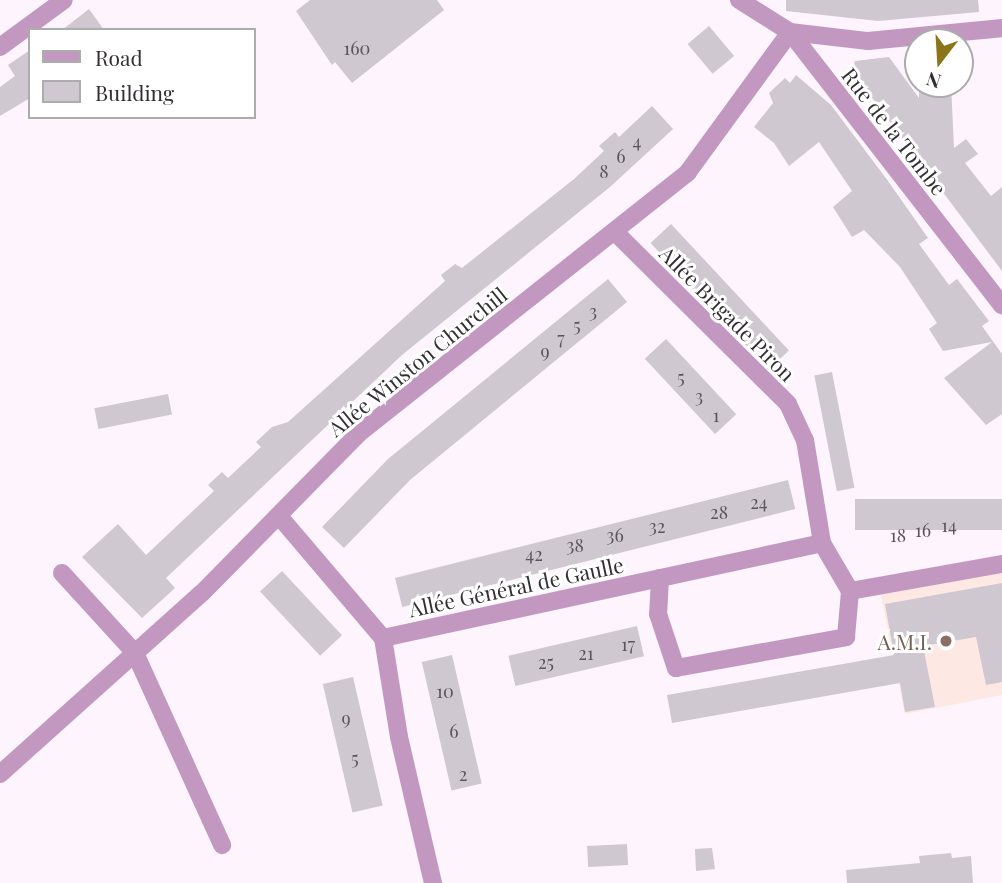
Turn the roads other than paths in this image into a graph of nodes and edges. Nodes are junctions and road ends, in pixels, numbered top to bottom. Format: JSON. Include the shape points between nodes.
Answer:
{"nodes":[{"id":1,"x":64,"y":0,"type":"edge"},
{"id":2,"x":739,"y":0,"type":"edge"},
{"id":3,"x":1002,"y":28,"type":"edge"},
{"id":4,"x":790,"y":32,"type":"junction"},
{"id":5,"x":0,"y":47,"type":"edge"},
{"id":6,"x":615,"y":232,"type":"junction"},
{"id":7,"x":1002,"y":305,"type":"edge"},
{"id":8,"x":279,"y":516,"type":"junction"},
{"id":9,"x":822,"y":543,"type":"junction"},
{"id":10,"x":1002,"y":564,"type":"edge"},
{"id":11,"x":62,"y":573,"type":"dead end"},
{"id":12,"x":660,"y":578,"type":"junction"},
{"id":13,"x":850,"y":591,"type":"junction"},
{"id":14,"x":383,"y":638,"type":"junction"},
{"id":15,"x":135,"y":653,"type":"junction"},
{"id":16,"x":0,"y":774,"type":"edge"},
{"id":17,"x":222,"y":845,"type":"dead end"},
{"id":18,"x":433,"y":883,"type":"edge"}],
"edges":[{"from":1,"to":5,"type":"street"},
{"from":2,"to":4,"type":"street","name":"Rue de la Tombe"},
{"from":3,"to":4,"type":"street","via":[[868,41]]},
{"from":4,"to":6,"type":"street","name":"Allée Winston Churchill","via":[[688,172]]},
{"from":4,"to":7,"type":"street","name":"Rue de la Tombe"},
{"from":6,"to":8,"type":"street","name":"Allée Winston Churchill","via":[[358,434]]},
{"from":6,"to":9,"type":"street","name":"Allée Brigade Piron","via":[[788,404],[805,440]]},
{"from":8,"to":14,"type":"street"},
{"from":8,"to":15,"type":"street","name":"Allée Winston Churchill"},
{"from":9,"to":12,"type":"street","name":"Allée Général de Gaulle"},
{"from":9,"to":13,"type":"street","name":"Allée Brigade Piron"},
{"from":10,"to":13,"type":"street"},
{"from":11,"to":15,"type":"street"},
{"from":12,"to":13,"type":"street","via":[[658,614],[676,668],[846,637]]},
{"from":12,"to":14,"type":"street","name":"Allée Général de Gaulle"},
{"from":14,"to":18,"type":"street","via":[[399,737]]},
{"from":15,"to":16,"type":"street","name":"Allée Winston Churchill"},
{"from":15,"to":17,"type":"street"}]}
